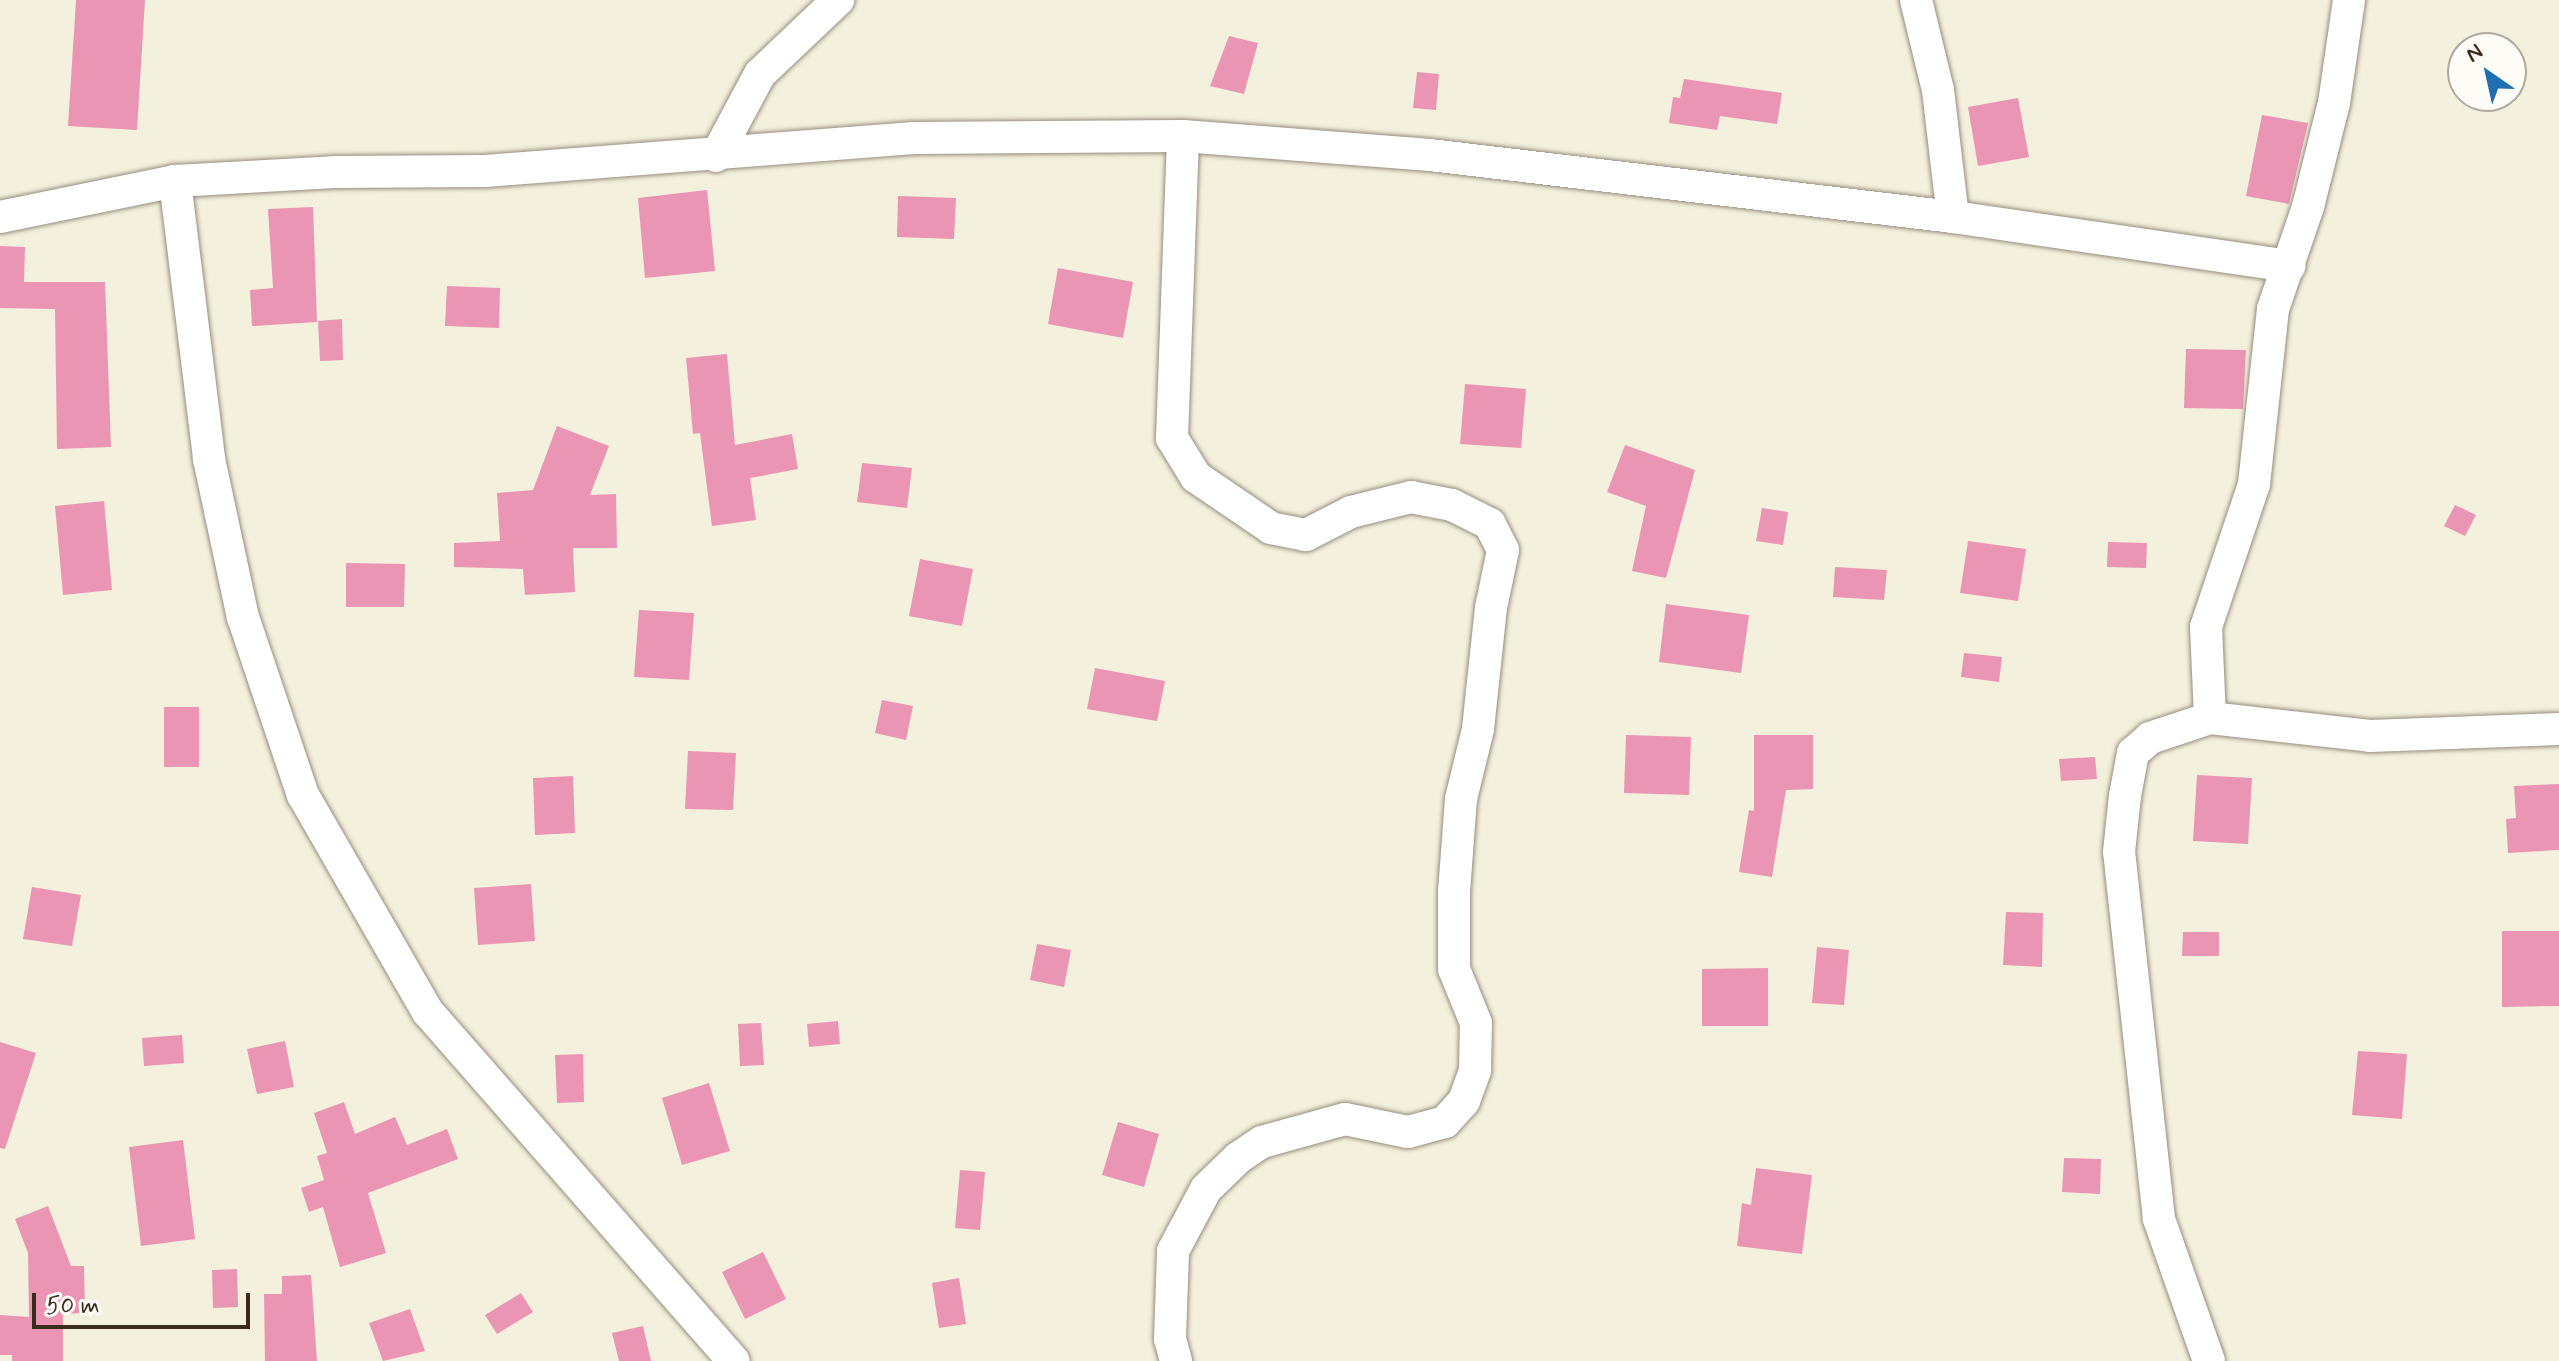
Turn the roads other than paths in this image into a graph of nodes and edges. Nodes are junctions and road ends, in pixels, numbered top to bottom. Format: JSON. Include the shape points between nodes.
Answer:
{"nodes":[{"id":1,"x":838,"y":0,"type":"edge"},
{"id":2,"x":1916,"y":0,"type":"edge"},
{"id":3,"x":2349,"y":0,"type":"edge"},
{"id":4,"x":1183,"y":136,"type":"junction"},
{"id":5,"x":716,"y":156,"type":"junction"},
{"id":6,"x":175,"y":181,"type":"junction"},
{"id":7,"x":0,"y":217,"type":"edge"},
{"id":8,"x":1953,"y":217,"type":"junction"},
{"id":9,"x":2289,"y":266,"type":"junction"},
{"id":10,"x":2210,"y":718,"type":"junction"},
{"id":11,"x":2559,"y":729,"type":"edge"},
{"id":12,"x":734,"y":1361,"type":"edge"},
{"id":13,"x":1176,"y":1361,"type":"edge"},
{"id":14,"x":2209,"y":1361,"type":"edge"}],
"edges":[{"from":1,"to":5,"type":"street","via":[[760,74]]},
{"from":2,"to":8,"type":"street","via":[[1938,90]]},
{"from":3,"to":9,"type":"street","via":[[2334,103]]},
{"from":4,"to":5,"type":"street","via":[[914,138]]},
{"from":4,"to":8,"type":"street","via":[[1430,155]]},
{"from":4,"to":13,"type":"street","via":[[1172,438],[1196,477],[1271,528],[1306,535],[1351,512],[1411,497],[1452,505],[1490,524],[1503,550],[1478,729],[1461,799],[1454,892],[1454,969],[1476,1023],[1475,1070],[1464,1101],[1445,1122],[1408,1132],[1345,1119],[1262,1142],[1238,1158],[1206,1189],[1173,1251],[1170,1339]]},
{"from":5,"to":6,"type":"street","via":[[485,171]]},
{"from":6,"to":7,"type":"street"},
{"from":6,"to":12,"type":"street","via":[[209,459],[243,617],[303,795],[428,1012]]},
{"from":8,"to":9,"type":"street"},
{"from":9,"to":10,"type":"street","via":[[2273,309],[2254,484],[2206,627]]},
{"from":10,"to":11,"type":"street","via":[[2370,736]]},
{"from":10,"to":14,"type":"street","via":[[2150,738],[2133,753],[2119,852],[2159,1219]]}]}
